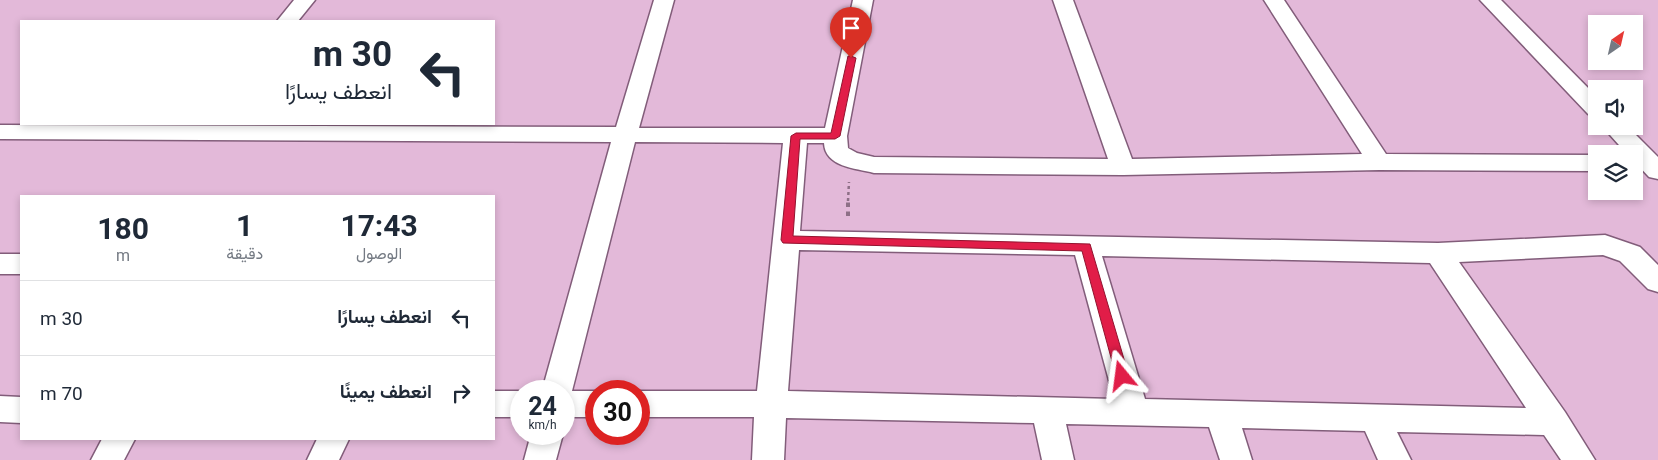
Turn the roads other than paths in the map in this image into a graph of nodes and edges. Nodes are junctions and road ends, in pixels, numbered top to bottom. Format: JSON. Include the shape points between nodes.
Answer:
{"nodes":[{"id":1,"x":305,"y":0,"type":"edge"},
{"id":2,"x":664,"y":0,"type":"edge"},
{"id":3,"x":863,"y":0,"type":"edge"},
{"id":4,"x":1063,"y":0,"type":"edge"},
{"id":5,"x":1274,"y":0,"type":"edge"},
{"id":6,"x":1490,"y":0,"type":"edge"},
{"id":7,"x":288,"y":20,"type":"edge"},
{"id":8,"x":1588,"y":101,"type":"edge"},
{"id":9,"x":84,"y":128,"type":"edge"},
{"id":10,"x":334,"y":129,"type":"edge"},
{"id":11,"x":0,"y":132,"type":"edge"},
{"id":12,"x":1622,"y":135,"type":"edge"},
{"id":13,"x":626,"y":136,"type":"junction"},
{"id":14,"x":796,"y":136,"type":"junction"},
{"id":15,"x":835,"y":136,"type":"junction"},
{"id":16,"x":1379,"y":162,"type":"junction"},
{"id":17,"x":1588,"y":163,"type":"edge"},
{"id":18,"x":1650,"y":165,"type":"edge"},
{"id":19,"x":1123,"y":167,"type":"junction"},
{"id":20,"x":787,"y":240,"type":"junction"},
{"id":21,"x":1086,"y":246,"type":"junction"},
{"id":22,"x":1438,"y":253,"type":"junction"},
{"id":23,"x":0,"y":264,"type":"edge"},
{"id":24,"x":20,"y":264,"type":"edge"},
{"id":25,"x":1658,"y":282,"type":"edge"},
{"id":26,"x":561,"y":380,"type":"edge"},
{"id":27,"x":495,"y":404,"type":"edge"},
{"id":28,"x":510,"y":404,"type":"edge"},
{"id":29,"x":650,"y":404,"type":"edge"},
{"id":30,"x":770,"y":404,"type":"junction"},
{"id":31,"x":0,"y":409,"type":"edge"},
{"id":32,"x":20,"y":410,"type":"edge"},
{"id":33,"x":1047,"y":410,"type":"junction"},
{"id":34,"x":1133,"y":412,"type":"junction"},
{"id":35,"x":1221,"y":414,"type":"junction"},
{"id":36,"x":1374,"y":418,"type":"junction"},
{"id":37,"x":1554,"y":422,"type":"junction"},
{"id":38,"x":118,"y":440,"type":"edge"},
{"id":39,"x":333,"y":440,"type":"edge"},
{"id":40,"x":544,"y":445,"type":"edge"},
{"id":41,"x":107,"y":460,"type":"edge"},
{"id":42,"x":323,"y":460,"type":"edge"},
{"id":43,"x":540,"y":460,"type":"edge"},
{"id":44,"x":768,"y":460,"type":"edge"},
{"id":45,"x":1058,"y":460,"type":"edge"},
{"id":46,"x":1236,"y":460,"type":"edge"},
{"id":47,"x":1395,"y":460,"type":"edge"},
{"id":48,"x":1579,"y":460,"type":"edge"}],
"edges":[{"from":1,"to":7,"type":"street"},
{"from":2,"to":13,"type":"street"},
{"from":3,"to":15,"type":"street"},
{"from":4,"to":19,"type":"street"},
{"from":5,"to":16,"type":"street"},
{"from":6,"to":8,"type":"street"},
{"from":9,"to":10,"type":"street"},
{"from":9,"to":11,"type":"street"},
{"from":10,"to":13,"type":"street"},
{"from":12,"to":18,"type":"street"},
{"from":13,"to":14,"type":"street"},
{"from":13,"to":26,"type":"street"},
{"from":14,"to":15,"type":"street"},
{"from":14,"to":20,"type":"street"},
{"from":15,"to":19,"type":"street","via":[[836,152],[874,165]]},
{"from":16,"to":17,"type":"street"},
{"from":16,"to":19,"type":"street"},
{"from":20,"to":21,"type":"street"},
{"from":20,"to":30,"type":"street"},
{"from":21,"to":22,"type":"street"},
{"from":21,"to":34,"type":"street"},
{"from":22,"to":25,"type":"street","via":[[1605,245],[1630,254]]},
{"from":22,"to":37,"type":"street"},
{"from":23,"to":24,"type":"street"},
{"from":27,"to":28,"type":"street"},
{"from":29,"to":30,"type":"street"},
{"from":30,"to":33,"type":"street"},
{"from":30,"to":44,"type":"street"},
{"from":31,"to":32,"type":"street"},
{"from":33,"to":34,"type":"street"},
{"from":33,"to":45,"type":"street"},
{"from":34,"to":35,"type":"street"},
{"from":35,"to":36,"type":"street"},
{"from":35,"to":46,"type":"street"},
{"from":36,"to":37,"type":"street"},
{"from":36,"to":47,"type":"street"},
{"from":37,"to":48,"type":"street"},
{"from":38,"to":41,"type":"street"},
{"from":39,"to":42,"type":"street"},
{"from":40,"to":43,"type":"street"}]}
